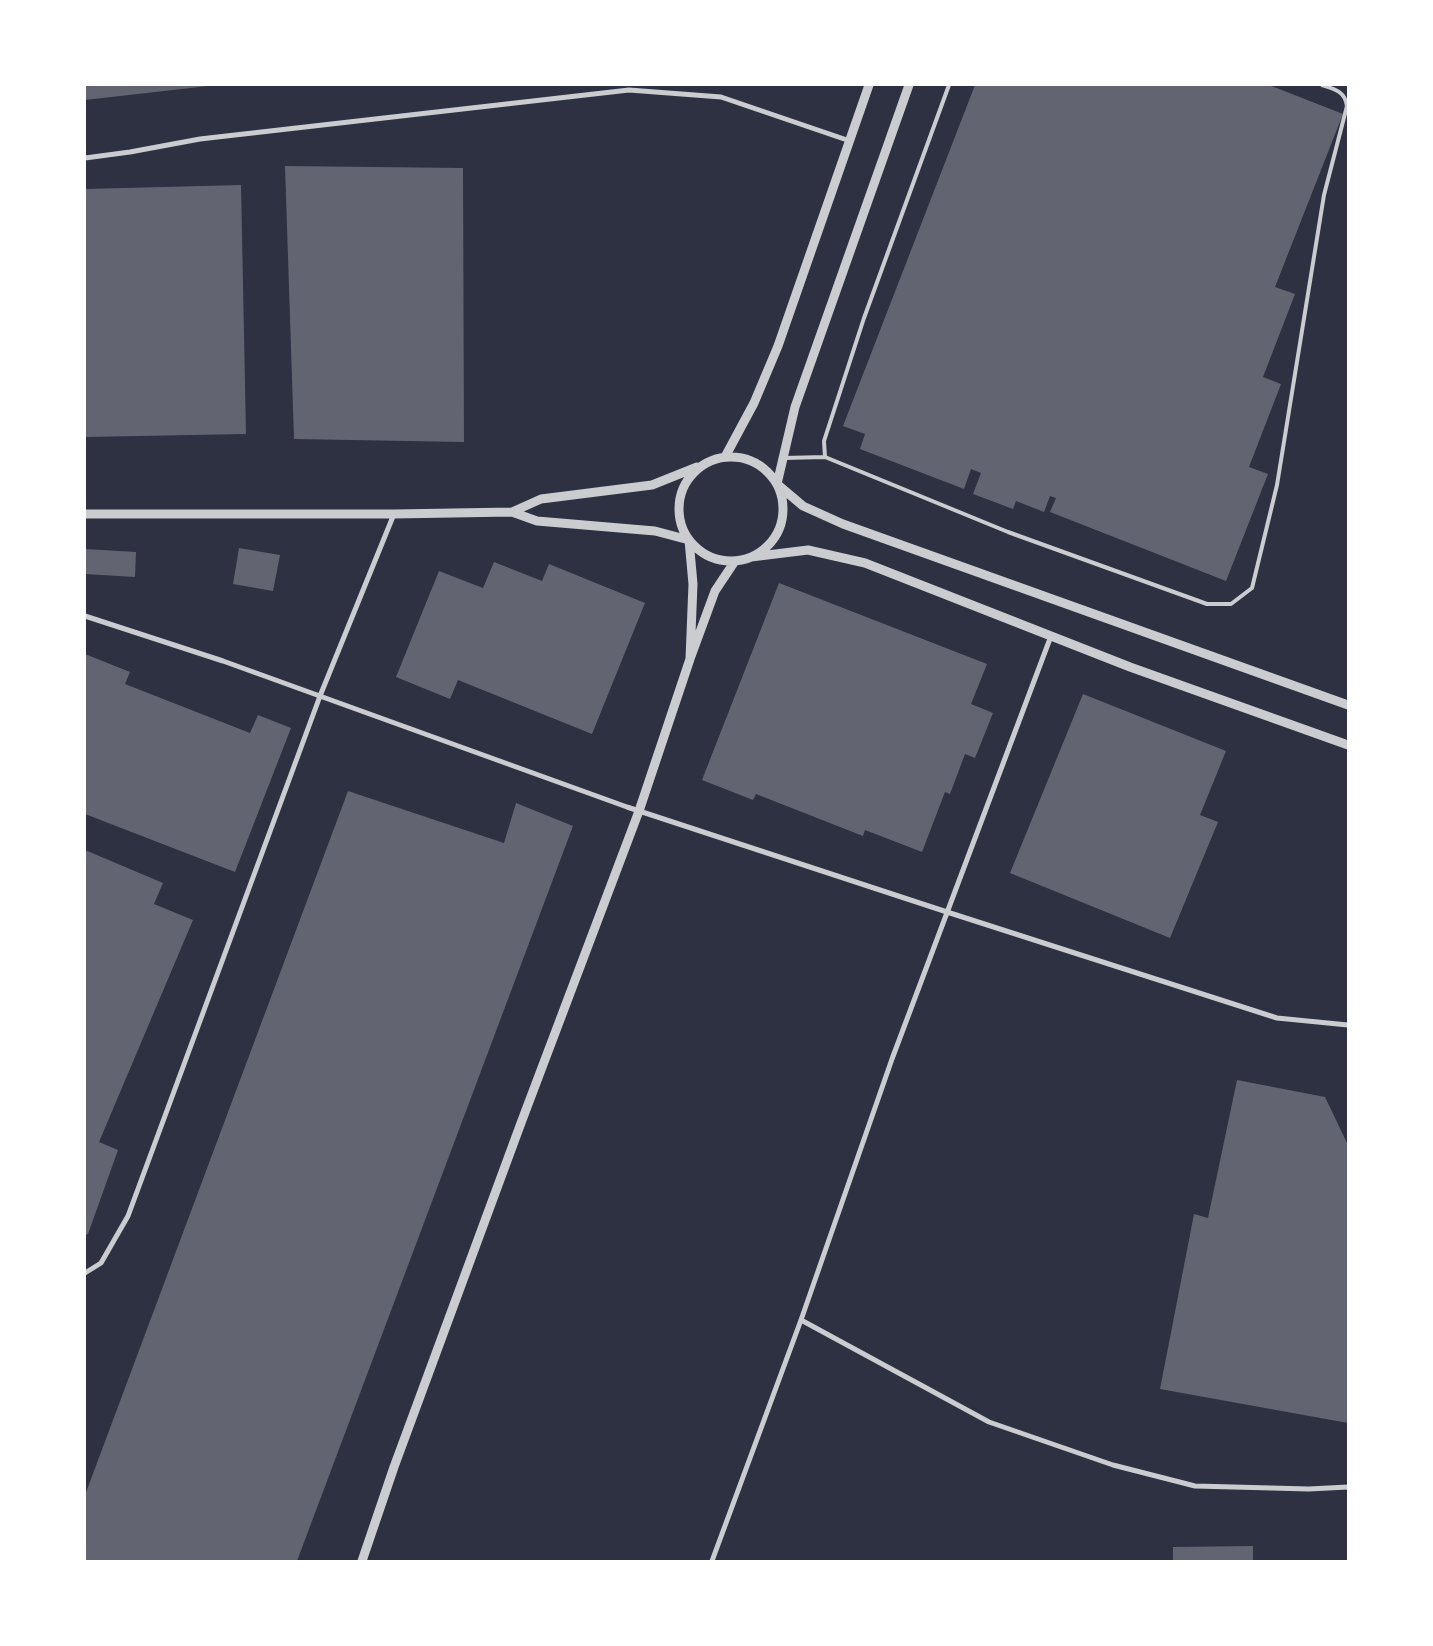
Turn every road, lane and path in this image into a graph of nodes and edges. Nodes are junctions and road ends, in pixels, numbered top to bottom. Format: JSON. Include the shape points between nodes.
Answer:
{"nodes":[{"id":1,"x":869,"y":85,"type":"edge"},
{"id":2,"x":909,"y":85,"type":"edge"},
{"id":3,"x":949,"y":85,"type":"edge"},
{"id":4,"x":1322,"y":85,"type":"edge"},
{"id":5,"x":850,"y":141,"type":"junction"},
{"id":6,"x":85,"y":158,"type":"edge"},
{"id":7,"x":725,"y":457,"type":"junction"},
{"id":8,"x":825,"y":457,"type":"junction"},
{"id":9,"x":784,"y":458,"type":"junction"},
{"id":10,"x":703,"y":464,"type":"junction"},
{"id":11,"x":777,"y":484,"type":"junction"},
{"id":12,"x":512,"y":512,"type":"junction"},
{"id":13,"x":85,"y":514,"type":"edge"},
{"id":14,"x":394,"y":514,"type":"junction"},
{"id":15,"x":689,"y":540,"type":"junction"},
{"id":16,"x":751,"y":557,"type":"junction"},
{"id":17,"x":735,"y":561,"type":"junction"},
{"id":18,"x":85,"y":616,"type":"edge"},
{"id":19,"x":1051,"y":636,"type":"junction"},
{"id":20,"x":690,"y":659,"type":"junction"},
{"id":21,"x":320,"y":696,"type":"junction"},
{"id":22,"x":1348,"y":705,"type":"edge"},
{"id":23,"x":1348,"y":745,"type":"edge"},
{"id":24,"x":639,"y":811,"type":"junction"},
{"id":25,"x":948,"y":912,"type":"junction"},
{"id":26,"x":1348,"y":1024,"type":"edge"},
{"id":27,"x":85,"y":1273,"type":"edge"},
{"id":28,"x":801,"y":1320,"type":"junction"},
{"id":29,"x":1348,"y":1487,"type":"edge"},
{"id":30,"x":362,"y":1561,"type":"edge"},
{"id":31,"x":712,"y":1561,"type":"edge"}],
"edges":[{"from":1,"to":5,"type":"street"},
{"from":2,"to":9,"type":"street","via":[[795,407]]},
{"from":3,"to":8,"type":"lane","via":[[864,318],[824,441]]},
{"from":4,"to":8,"type":"lane","via":[[1341,92],[1347,106],[1324,195],[1276,485],[1252,588],[1231,604],[1207,604],[1008,532]]},
{"from":5,"to":6,"type":"street","via":[[720,97],[629,90],[200,140]]},
{"from":5,"to":7,"type":"street","via":[[778,346],[754,403]]},
{"from":7,"to":10,"type":"street"},
{"from":7,"to":11,"type":"street","via":[[736,456],[752,461],[767,470]]},
{"from":8,"to":9,"type":"lane"},
{"from":9,"to":11,"type":"street"},
{"from":10,"to":12,"type":"street","via":[[652,485],[541,499]]},
{"from":10,"to":15,"type":"street","via":[[690,476],[678,508],[681,525]]},
{"from":11,"to":16,"type":"street","via":[[783,509],[777,534],[766,548]]},
{"from":11,"to":22,"type":"street","via":[[803,506],[843,524]]},
{"from":12,"to":14,"type":"street"},
{"from":12,"to":15,"type":"street","via":[[537,521],[655,531]]},
{"from":13,"to":14,"type":"street"},
{"from":14,"to":21,"type":"street"},
{"from":15,"to":17,"type":"street","via":[[717,560]]},
{"from":15,"to":20,"type":"street","via":[[693,584]]},
{"from":16,"to":17,"type":"street"},
{"from":16,"to":19,"type":"street","via":[[808,550],[865,563]]},
{"from":17,"to":20,"type":"street","via":[[715,591]]},
{"from":18,"to":21,"type":"street"},
{"from":19,"to":23,"type":"street"},
{"from":19,"to":25,"type":"street"},
{"from":20,"to":24,"type":"street"},
{"from":21,"to":24,"type":"street"},
{"from":21,"to":27,"type":"street","via":[[128,1216],[101,1263]]},
{"from":24,"to":25,"type":"street"},
{"from":24,"to":30,"type":"street","via":[[521,1123]]},
{"from":25,"to":26,"type":"street","via":[[1277,1018]]},
{"from":25,"to":28,"type":"street","via":[[892,1059]]},
{"from":28,"to":29,"type":"street","via":[[989,1422],[1114,1465],[1195,1486]]},
{"from":28,"to":31,"type":"street"}]}
